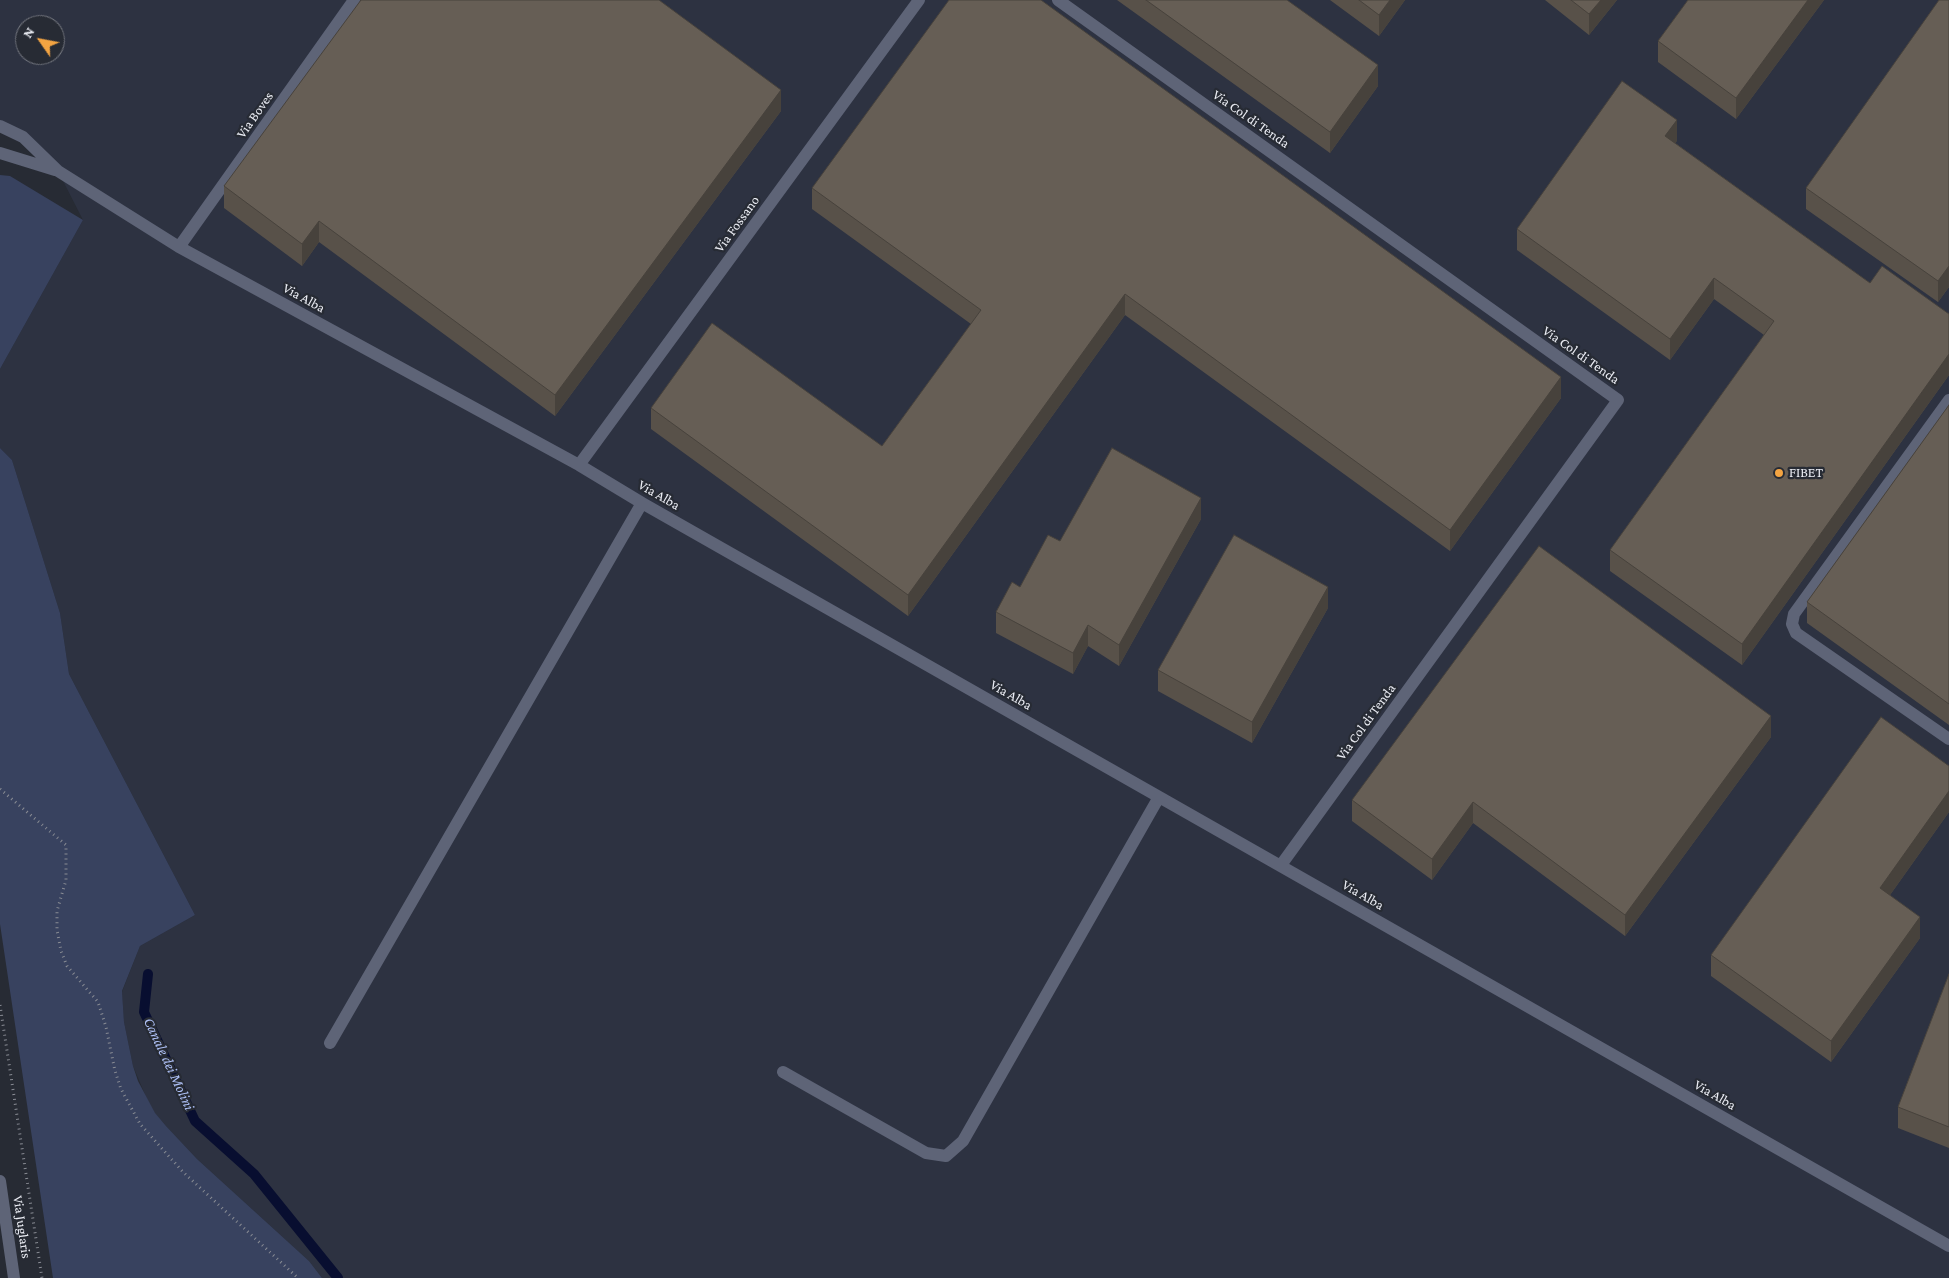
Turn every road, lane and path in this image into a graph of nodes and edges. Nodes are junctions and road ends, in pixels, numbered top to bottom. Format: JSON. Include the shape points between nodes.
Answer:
{"nodes":[{"id":1,"x":354,"y":0,"type":"edge"},
{"id":2,"x":919,"y":0,"type":"edge"},
{"id":3,"x":1058,"y":0,"type":"edge"},
{"id":4,"x":0,"y":126,"type":"edge"},
{"id":5,"x":0,"y":153,"type":"edge"},
{"id":6,"x":58,"y":171,"type":"junction"},
{"id":7,"x":179,"y":247,"type":"junction"},
{"id":8,"x":1949,"y":400,"type":"edge"},
{"id":9,"x":579,"y":465,"type":"junction"},
{"id":10,"x":642,"y":503,"type":"junction"},
{"id":11,"x":1949,"y":739,"type":"edge"},
{"id":12,"x":0,"y":789,"type":"edge"},
{"id":13,"x":1158,"y":797,"type":"junction"},
{"id":14,"x":1281,"y":865,"type":"junction"},
{"id":15,"x":0,"y":1005,"type":"edge"},
{"id":16,"x":330,"y":1043,"type":"dead end"},
{"id":17,"x":783,"y":1072,"type":"dead end"},
{"id":18,"x":0,"y":1181,"type":"edge"},
{"id":19,"x":4,"y":1241,"type":"edge"},
{"id":20,"x":1949,"y":1246,"type":"edge"},
{"id":21,"x":14,"y":1278,"type":"edge"},
{"id":22,"x":42,"y":1278,"type":"edge"},
{"id":23,"x":298,"y":1278,"type":"edge"}],
"edges":[{"from":1,"to":7,"type":"street","name":"Via Boves"},
{"from":2,"to":9,"type":"street","name":"Via Fossano"},
{"from":3,"to":14,"type":"street","name":"Via Col di Tenda","via":[[1618,400]]},
{"from":4,"to":6,"type":"street","name":"Via Alba","via":[[23,137]]},
{"from":5,"to":6,"type":"street","name":"Via Alba"},
{"from":6,"to":7,"type":"street","name":"Via Alba"},
{"from":7,"to":9,"type":"street","name":"Via Alba"},
{"from":8,"to":11,"type":"street","via":[[1794,614],[1792,624],[1796,633]]},
{"from":9,"to":10,"type":"street","name":"Via Alba"},
{"from":10,"to":13,"type":"street","name":"Via Alba"},
{"from":10,"to":16,"type":"street"},
{"from":12,"to":23,"type":"path","via":[[66,845],[66,880],[56,911],[61,951],[68,966],[98,1002],[118,1080],[140,1124],[183,1172]]},
{"from":13,"to":14,"type":"street","name":"Via Alba"},
{"from":13,"to":17,"type":"street","via":[[963,1141],[946,1156],[926,1153]]},
{"from":14,"to":20,"type":"street","name":"Via Alba"},
{"from":15,"to":22,"type":"path"},
{"from":18,"to":19,"type":"street","name":"Via Juglaris"},
{"from":19,"to":21,"type":"street","name":"Via Juglaris"}]}
